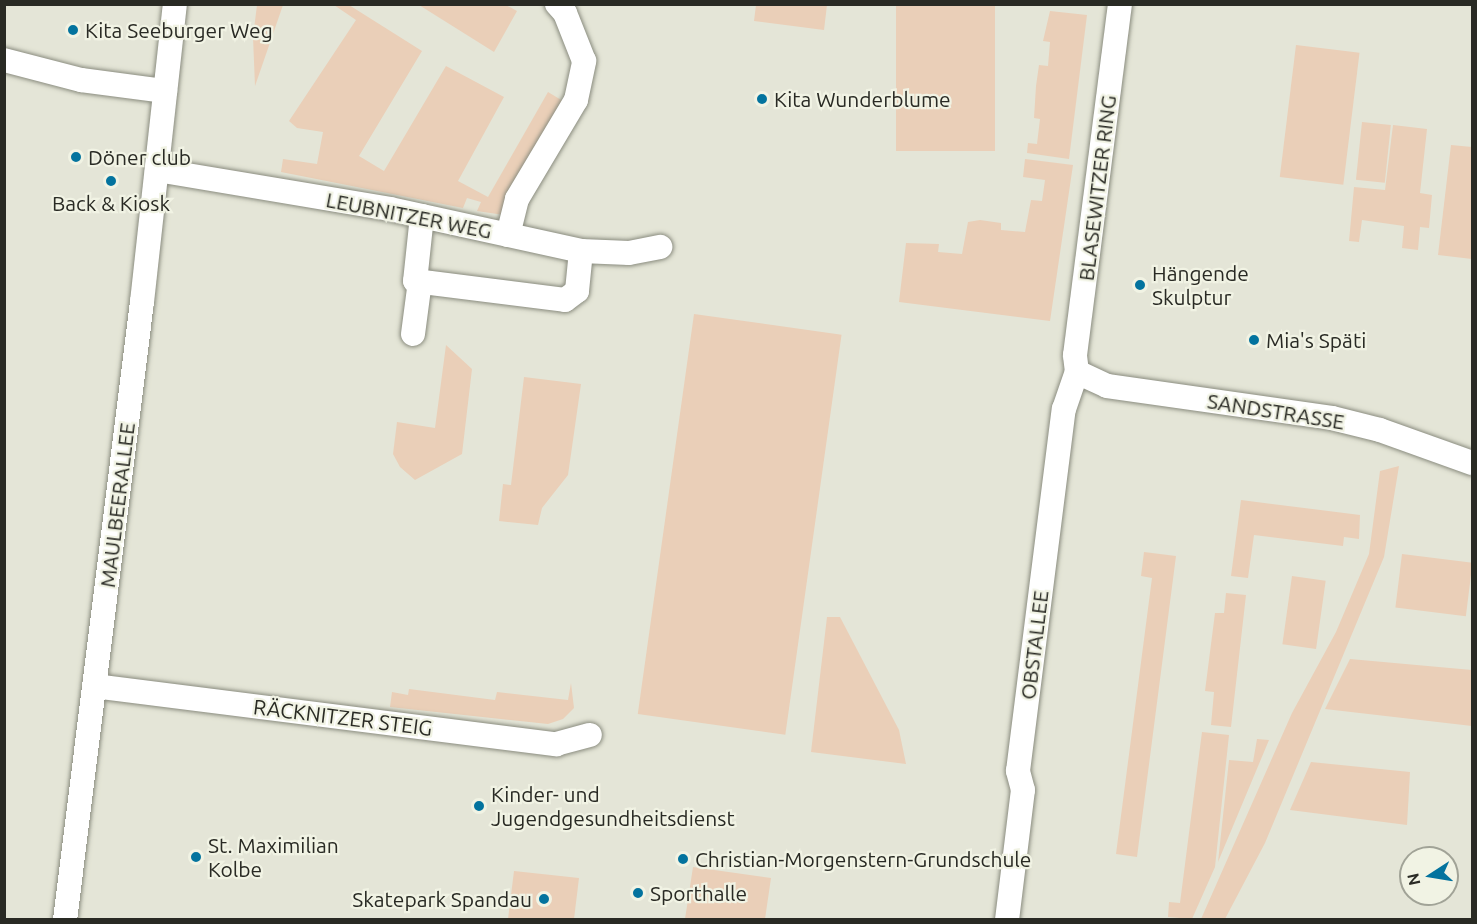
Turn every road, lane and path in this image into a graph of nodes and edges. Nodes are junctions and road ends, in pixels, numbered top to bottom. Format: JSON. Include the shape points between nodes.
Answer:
{"nodes":[{"id":1,"x":175,"y":4,"type":"edge"},
{"id":2,"x":556,"y":4,"type":"edge"},
{"id":3,"x":1120,"y":4,"type":"edge"},
{"id":4,"x":4,"y":60,"type":"edge"},
{"id":5,"x":165,"y":91,"type":"junction"},
{"id":6,"x":157,"y":170,"type":"junction"},
{"id":7,"x":422,"y":216,"type":"junction"},
{"id":8,"x":508,"y":235,"type":"junction"},
{"id":9,"x":660,"y":247,"type":"dead end"},
{"id":10,"x":581,"y":251,"type":"junction"},
{"id":11,"x":420,"y":281,"type":"junction"},
{"id":12,"x":413,"y":334,"type":"dead end"},
{"id":13,"x":1077,"y":372,"type":"junction"},
{"id":14,"x":1473,"y":463,"type":"edge"},
{"id":15,"x":94,"y":686,"type":"junction"},
{"id":16,"x":590,"y":735,"type":"dead end"},
{"id":17,"x":65,"y":920,"type":"edge"},
{"id":18,"x":1007,"y":920,"type":"edge"}],
"edges":[{"from":1,"to":5,"type":"street"},
{"from":2,"to":8,"type":"street","via":[[565,13],[584,61],[576,100],[517,199]]},
{"from":3,"to":13,"type":"street","name":"BLASEWITZER RING"},
{"from":4,"to":5,"type":"street","via":[[81,80]]},
{"from":5,"to":6,"type":"street","name":"MAULBEERALLEE"},
{"from":6,"to":7,"type":"street","name":"LEUBNITZER WEG"},
{"from":6,"to":15,"type":"street","name":"MAULBEERALLEE"},
{"from":7,"to":8,"type":"street","name":"LEUBNITZER WEG"},
{"from":7,"to":11,"type":"street","via":[[415,280]]},
{"from":8,"to":10,"type":"street","name":"LEUBNITZER WEG"},
{"from":9,"to":10,"type":"street","name":"LEUBNITZER WEG","via":[[629,252]]},
{"from":10,"to":11,"type":"street","via":[[577,291],[565,300]]},
{"from":11,"to":12,"type":"street"},
{"from":13,"to":14,"type":"street","name":"SANDSTRASSE","via":[[1107,386],[1332,418],[1380,429]]},
{"from":13,"to":18,"type":"street","name":"OBSTALLEE","via":[[1064,409],[1047,541],[1018,771],[1023,790]]},
{"from":15,"to":16,"type":"street","name":"RÄCKNITZER STEIG","via":[[556,744]]},
{"from":15,"to":17,"type":"street","name":"MAULBEERALLEE"}]}
